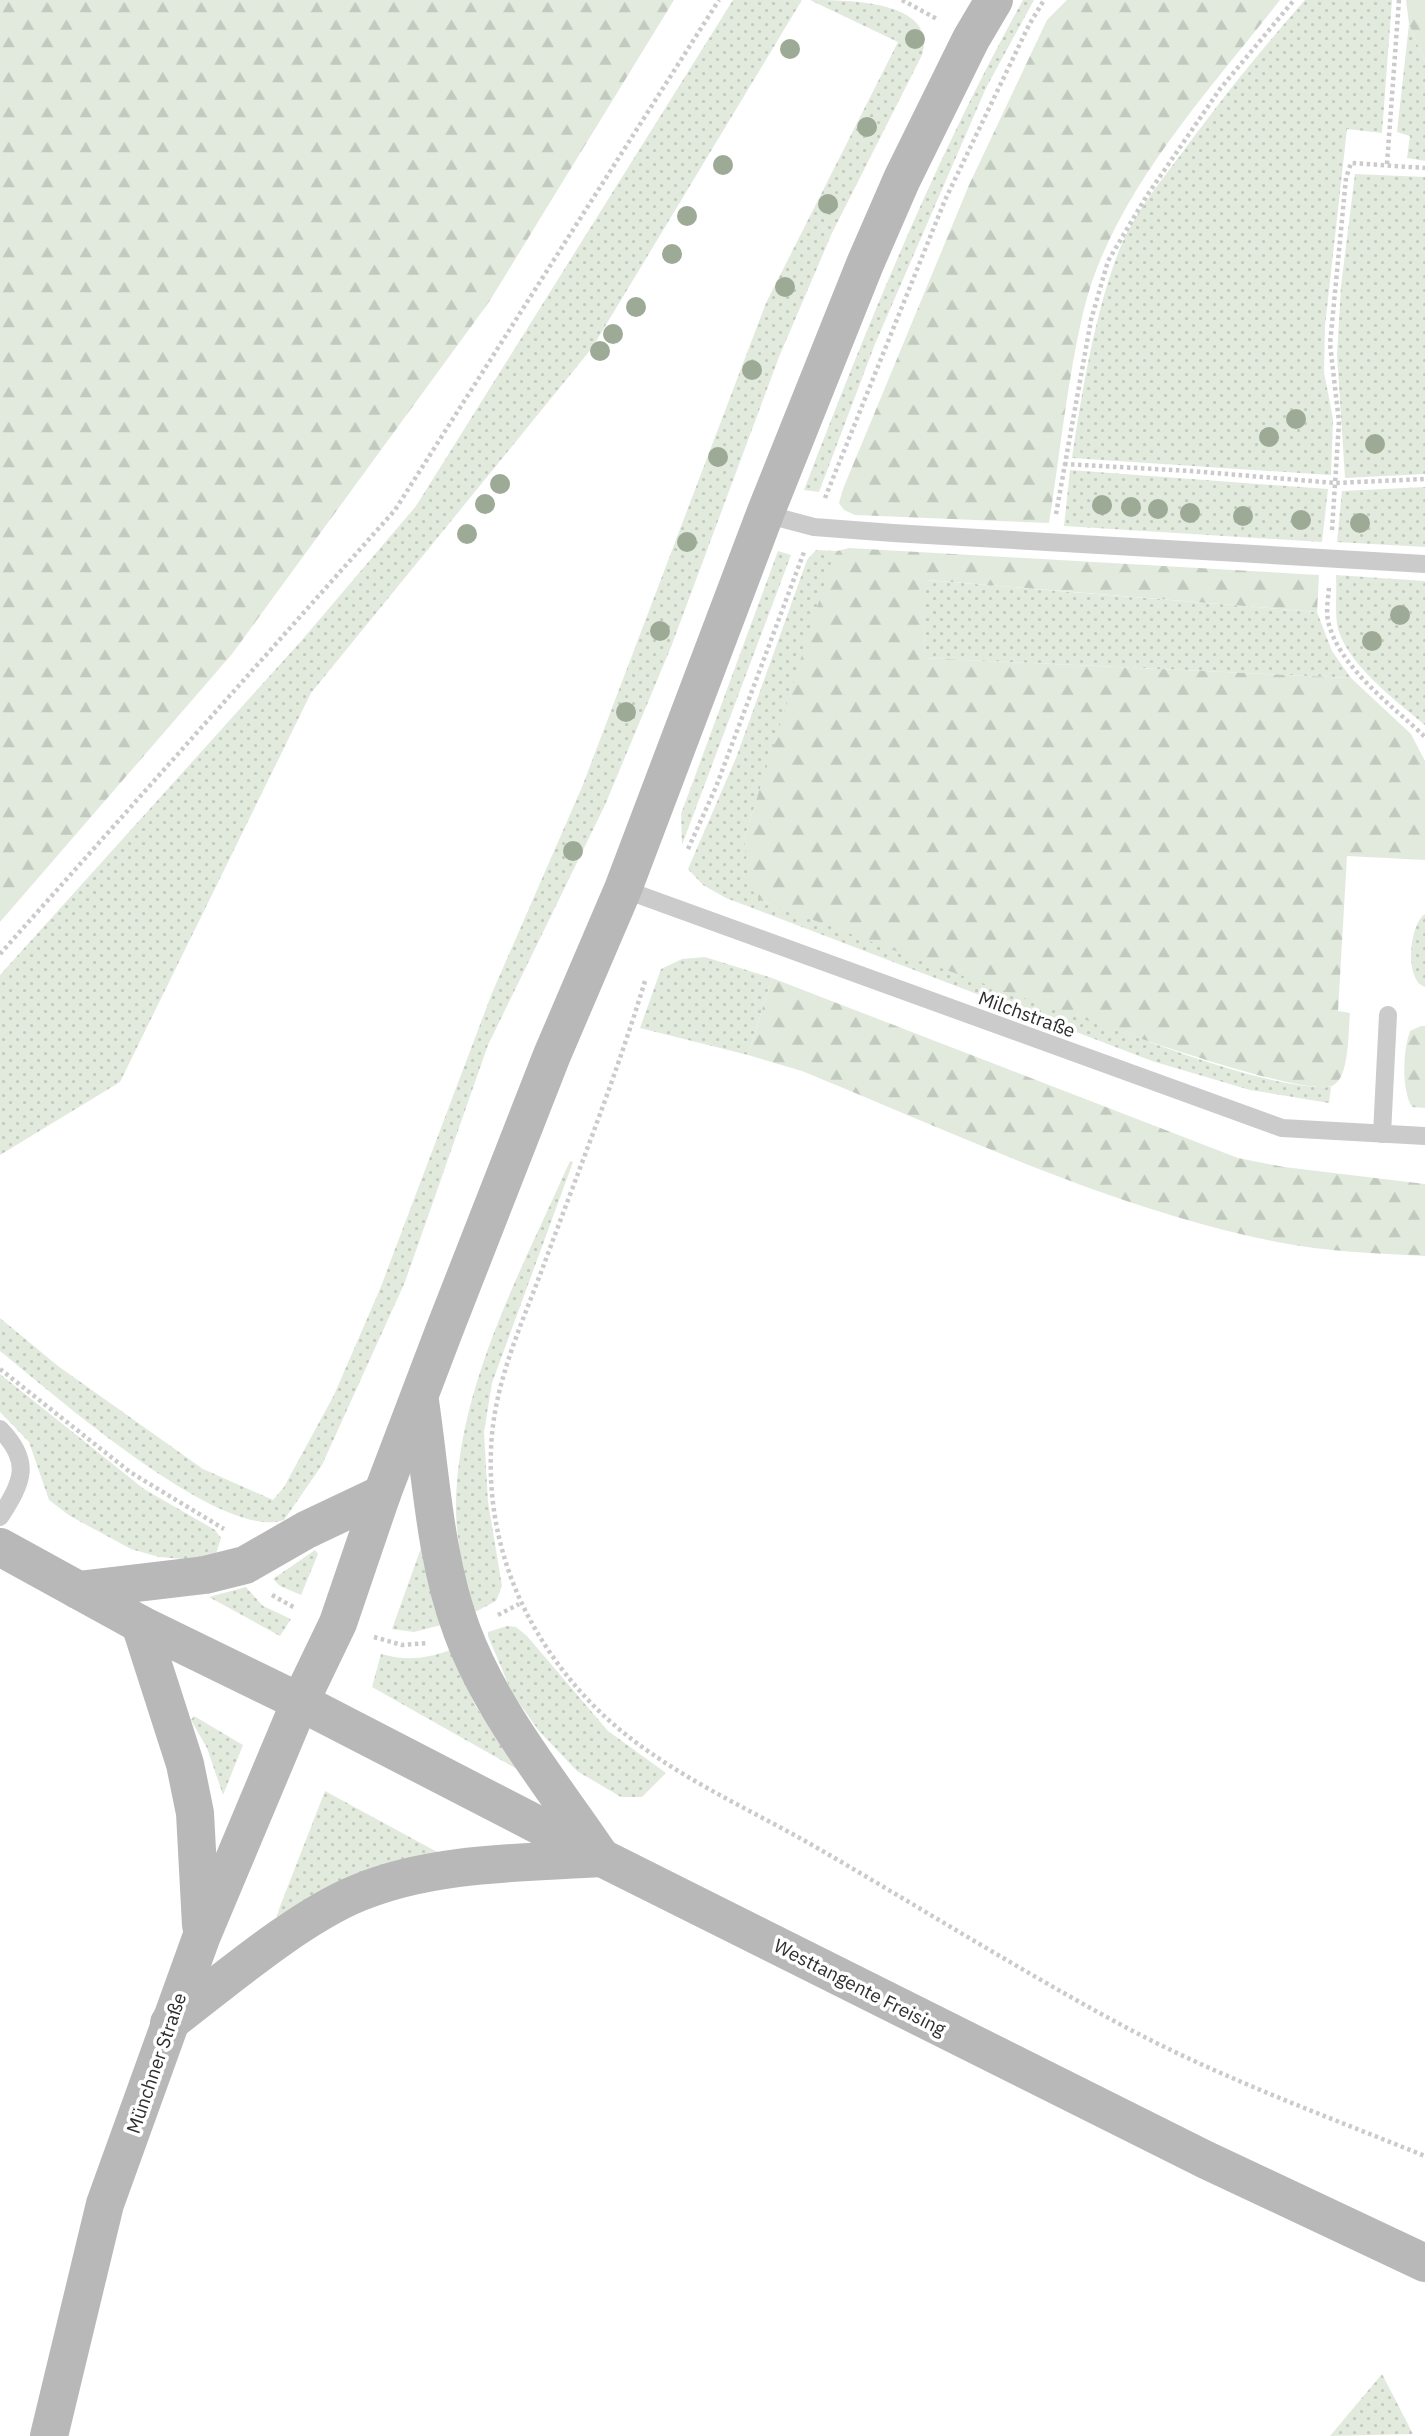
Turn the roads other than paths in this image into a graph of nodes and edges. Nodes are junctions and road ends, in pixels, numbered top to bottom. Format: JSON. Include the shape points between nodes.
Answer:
{"nodes":[{"id":1,"x":994,"y":0,"type":"edge"},
{"id":2,"x":765,"y":514,"type":"junction"},
{"id":3,"x":1425,"y":564,"type":"edge"},
{"id":4,"x":623,"y":889,"type":"junction"},
{"id":5,"x":1388,"y":1014,"type":"dead end"},
{"id":6,"x":1382,"y":1133,"type":"junction"},
{"id":7,"x":1425,"y":1136,"type":"edge"},
{"id":8,"x":419,"y":1397,"type":"junction"},
{"id":9,"x":0,"y":1429,"type":"edge"},
{"id":10,"x":382,"y":1494,"type":"junction"},
{"id":11,"x":0,"y":1517,"type":"edge"},
{"id":12,"x":0,"y":1547,"type":"edge"},
{"id":13,"x":78,"y":1590,"type":"junction"},
{"id":14,"x":140,"y":1624,"type":"junction"},
{"id":15,"x":299,"y":1702,"type":"junction"},
{"id":16,"x":602,"y":1858,"type":"junction"},
{"id":17,"x":201,"y":1938,"type":"junction"},
{"id":18,"x":169,"y":2023,"type":"junction"},
{"id":19,"x":1425,"y":2263,"type":"edge"},
{"id":20,"x":49,"y":2436,"type":"edge"}],
"edges":[{"from":1,"to":2,"type":"main road","name":"Münchner Straße","via":[[902,179]]},
{"from":2,"to":3,"type":"lane","via":[[814,527]]},
{"from":2,"to":4,"type":"main road","name":"Münchner Straße"},
{"from":4,"to":6,"type":"lane","name":"Milchstraße","via":[[1282,1128]]},
{"from":4,"to":8,"type":"main road","name":"Münchner Straße","via":[[552,1055]]},
{"from":5,"to":6,"type":"lane"},
{"from":6,"to":7,"type":"lane","name":"Milchstraße"},
{"from":8,"to":10,"type":"main road","name":"Münchner Straße"},
{"from":8,"to":16,"type":"main road","via":[[449,1589],[462,1631],[506,1715]]},
{"from":9,"to":11,"type":"lane","via":[[16,1446],[21,1472],[19,1487]]},
{"from":10,"to":13,"type":"main road","via":[[244,1565],[205,1575]]},
{"from":10,"to":15,"type":"main road","name":"Münchner Straße","via":[[338,1623]]},
{"from":12,"to":13,"type":"main road","name":"Westtangente Freising"},
{"from":13,"to":14,"type":"main road","name":"Westtangente Freising"},
{"from":14,"to":15,"type":"main road","name":"Westtangente Freising"},
{"from":14,"to":17,"type":"main road","via":[[185,1764],[195,1814]]},
{"from":15,"to":16,"type":"main road","name":"Westtangente Freising"},
{"from":15,"to":17,"type":"main road","name":"Münchner Straße"},
{"from":16,"to":18,"type":"main road","via":[[498,1864],[427,1875],[357,1894],[311,1919]]},
{"from":16,"to":19,"type":"main road","name":"Westtangente Freising","via":[[1206,2160]]},
{"from":17,"to":18,"type":"main road","name":"Münchner Straße"},
{"from":18,"to":20,"type":"main road","name":"Münchner Straße","via":[[106,2204]]}]}
